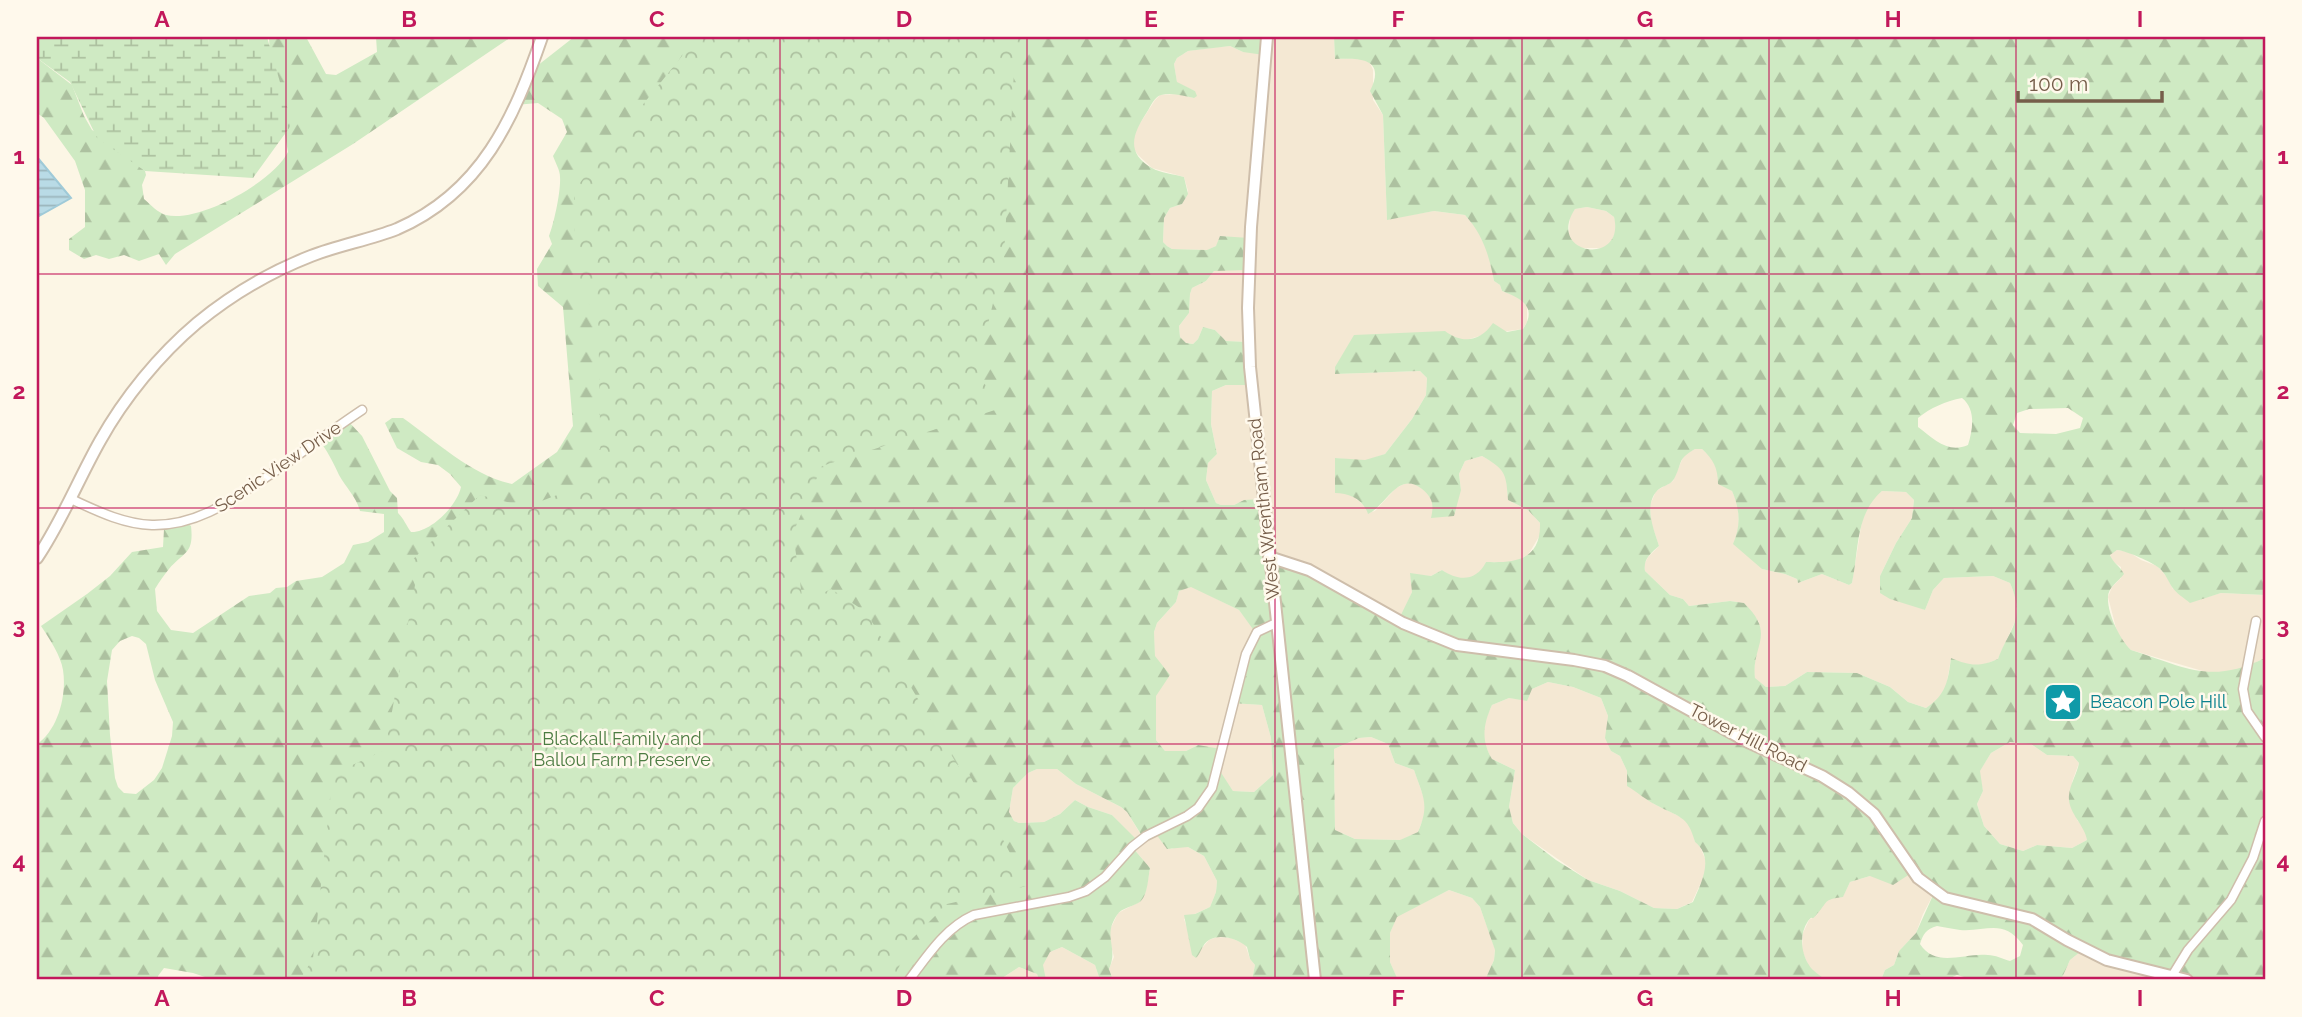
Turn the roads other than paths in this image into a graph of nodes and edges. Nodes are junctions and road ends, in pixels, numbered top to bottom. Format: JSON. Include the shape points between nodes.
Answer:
{"nodes":[{"id":1,"x":542,"y":37,"type":"edge"},
{"id":2,"x":1267,"y":37,"type":"edge"},
{"id":3,"x":362,"y":410,"type":"dead end"},
{"id":4,"x":71,"y":499,"type":"junction"},
{"id":5,"x":1269,"y":557,"type":"junction"},
{"id":6,"x":37,"y":558,"type":"edge"},
{"id":7,"x":2256,"y":621,"type":"dead end"},
{"id":8,"x":1276,"y":623,"type":"junction"},
{"id":9,"x":2265,"y":737,"type":"edge"},
{"id":10,"x":2265,"y":821,"type":"edge"},
{"id":11,"x":2172,"y":976,"type":"junction"},
{"id":12,"x":909,"y":980,"type":"edge"},
{"id":13,"x":1315,"y":980,"type":"edge"},
{"id":14,"x":2187,"y":980,"type":"edge"}],
"edges":[{"from":1,"to":4,"type":"street","via":[[513,113],[474,173],[424,214],[396,229],[311,256],[266,277],[196,324],[137,386],[101,439]]},
{"from":2,"to":5,"type":"street","name":"West Wrentham Road","via":[[1248,308]]},
{"from":3,"to":4,"type":"street","name":"Scenic View Drive","via":[[213,512],[192,520],[137,523]]},
{"from":4,"to":6,"type":"street"},
{"from":5,"to":8,"type":"street","name":"West Wrentham Road"},
{"from":5,"to":11,"type":"street","name":"Tower Hill Road","via":[[1309,570],[1403,623],[1457,645],[1574,660],[1628,676],[1849,793],[1874,814],[1918,878],[1945,898],[2032,919],[2106,960]]},
{"from":7,"to":9,"type":"street","via":[[2243,689],[2247,711]]},
{"from":8,"to":12,"type":"street","via":[[1257,632],[1246,654],[1212,788],[1198,808],[1146,836],[1086,891],[961,921]]},
{"from":8,"to":13,"type":"street","name":"West Wrentham Road"},
{"from":10,"to":11,"type":"street","via":[[2253,858],[2231,900]]},
{"from":11,"to":14,"type":"street","name":"Tower Hill Road"}]}
